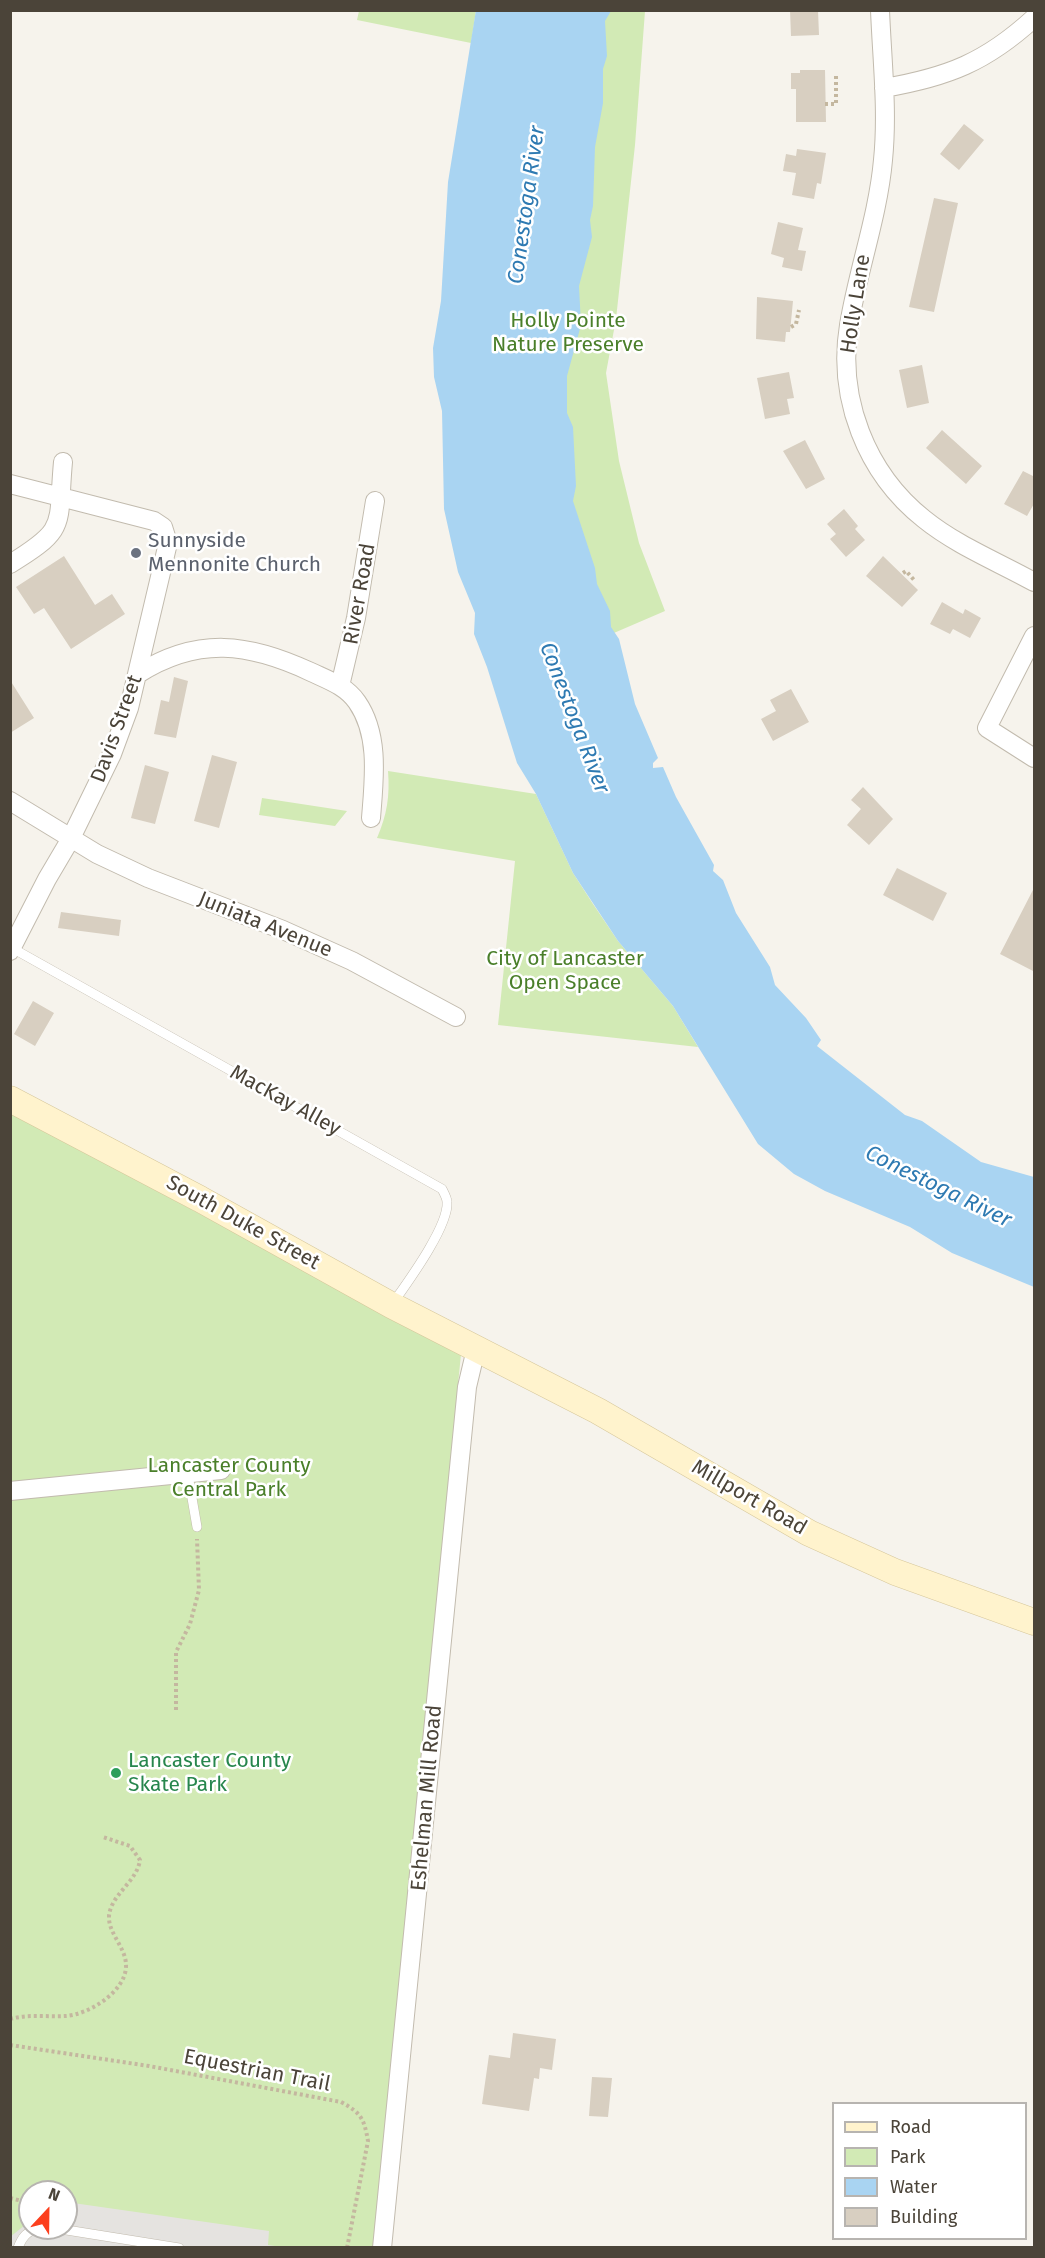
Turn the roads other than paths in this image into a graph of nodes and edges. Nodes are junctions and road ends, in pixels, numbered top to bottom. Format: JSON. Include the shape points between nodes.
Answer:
{"nodes":[{"id":1,"x":880,"y":10,"type":"edge"},
{"id":2,"x":1035,"y":18,"type":"edge"},
{"id":3,"x":884,"y":88,"type":"junction"},
{"id":4,"x":63,"y":462,"type":"dead end"},
{"id":5,"x":10,"y":484,"type":"edge"},
{"id":6,"x":60,"y":497,"type":"junction"},
{"id":7,"x":375,"y":501,"type":"dead end"},
{"id":8,"x":10,"y":564,"type":"edge"},
{"id":9,"x":1035,"y":582,"type":"edge"},
{"id":10,"x":1035,"y":636,"type":"edge"},
{"id":11,"x":138,"y":674,"type":"junction"},
{"id":12,"x":340,"y":686,"type":"junction"},
{"id":13,"x":1035,"y":758,"type":"edge"},
{"id":14,"x":10,"y":801,"type":"edge"},
{"id":15,"x":371,"y":818,"type":"dead end"},
{"id":16,"x":70,"y":840,"type":"junction"},
{"id":17,"x":11,"y":950,"type":"edge"},
{"id":18,"x":456,"y":1017,"type":"dead end"},
{"id":19,"x":10,"y":1099,"type":"edge"},
{"id":20,"x":392,"y":1305,"type":"junction"},
{"id":21,"x":476,"y":1349,"type":"junction"},
{"id":22,"x":221,"y":1470,"type":"dead end"},
{"id":23,"x":188,"y":1475,"type":"junction"},
{"id":24,"x":10,"y":1491,"type":"edge"},
{"id":25,"x":196,"y":1527,"type":"road end"},
{"id":26,"x":1035,"y":1622,"type":"edge"},
{"id":27,"x":78,"y":2232,"type":"edge"},
{"id":28,"x":179,"y":2247,"type":"edge"},
{"id":29,"x":382,"y":2247,"type":"edge"}],
"edges":[{"from":1,"to":3,"type":"street","name":"Holly Lane"},
{"from":2,"to":3,"type":"street","via":[[993,52],[958,71]]},
{"from":3,"to":9,"type":"street","name":"Holly Lane","via":[[883,161],[846,359],[855,420],[882,474],[909,506],[957,540]]},
{"from":4,"to":6,"type":"street"},
{"from":5,"to":6,"type":"street"},
{"from":6,"to":8,"type":"street","via":[[61,512],[55,529],[44,543]]},
{"from":6,"to":11,"type":"street","name":"Davis Street","via":[[154,521],[163,527],[168,543]]},
{"from":7,"to":12,"type":"street","name":"River Road","via":[[356,618]]},
{"from":10,"to":13,"type":"street","via":[[987,728]]},
{"from":11,"to":12,"type":"street","via":[[189,650],[234,646],[298,666]]},
{"from":11,"to":16,"type":"street","name":"Davis Street","via":[[112,754]]},
{"from":12,"to":15,"type":"street","via":[[358,703],[372,740]]},
{"from":14,"to":16,"type":"street","name":"Juniata Avenue"},
{"from":16,"to":17,"type":"street","name":"Davis Street"},
{"from":16,"to":18,"type":"street","name":"Juniata Avenue","via":[[148,878],[352,961]]},
{"from":17,"to":20,"type":"lane","name":"MacKay Alley","via":[[442,1189],[447,1201],[445,1215],[418,1267]]},
{"from":19,"to":20,"type":"main road","name":"South Duke Street"},
{"from":20,"to":21,"type":"main road","name":"South Duke Street"},
{"from":21,"to":26,"type":"main road","name":"Millport Road","via":[[598,1411],[809,1533],[895,1572]]},
{"from":21,"to":29,"type":"street","name":"Eshelman Mill Road","via":[[467,1387]]},
{"from":22,"to":23,"type":"street"},
{"from":23,"to":24,"type":"street"},
{"from":23,"to":25,"type":"lane"},
{"from":27,"to":28,"type":"lane"}]}
